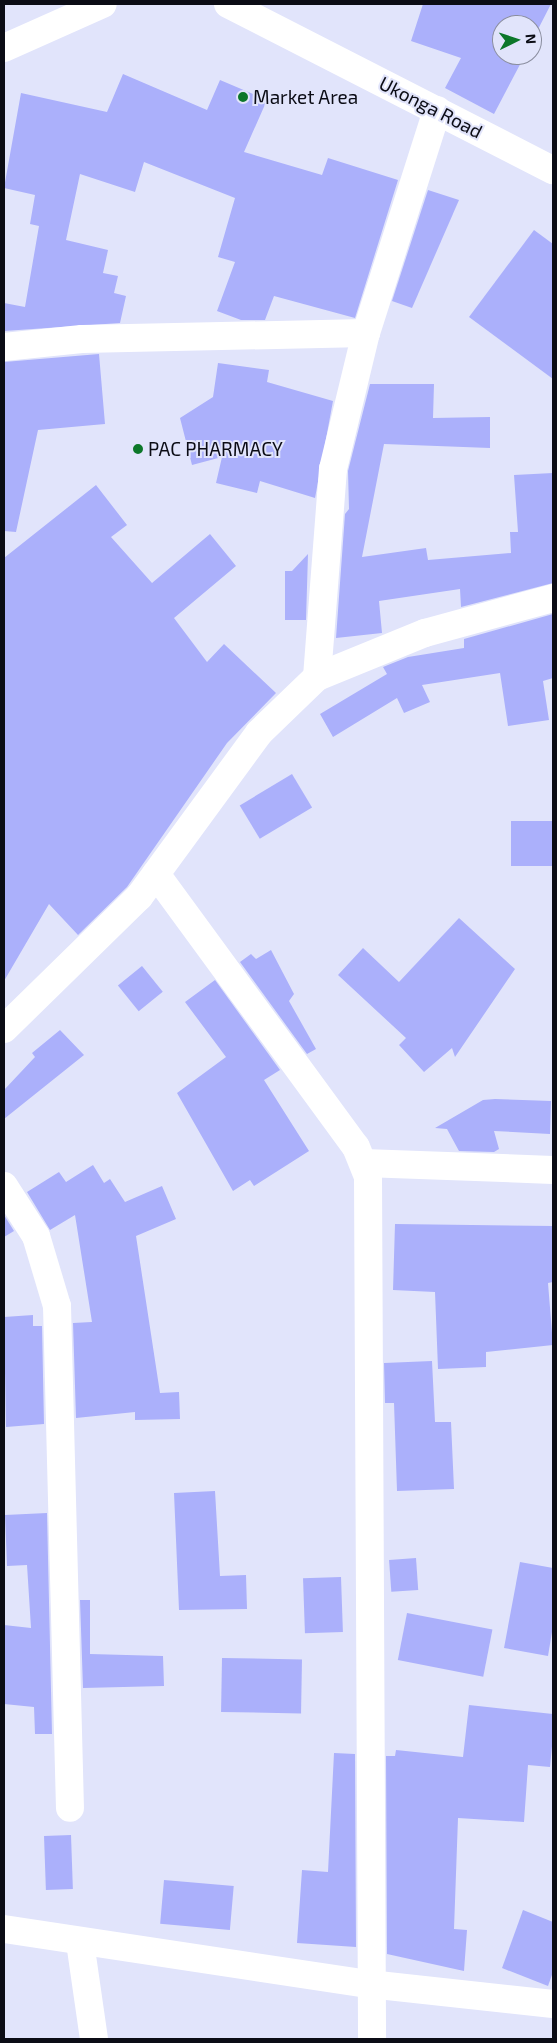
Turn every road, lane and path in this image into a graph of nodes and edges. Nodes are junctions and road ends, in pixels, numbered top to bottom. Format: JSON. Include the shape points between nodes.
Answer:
{"nodes":[{"id":1,"x":103,"y":4,"type":"edge"},
{"id":2,"x":228,"y":4,"type":"edge"},
{"id":3,"x":4,"y":48,"type":"edge"},
{"id":4,"x":437,"y":110,"type":"junction"},
{"id":5,"x":553,"y":170,"type":"edge"},
{"id":6,"x":366,"y":333,"type":"junction"},
{"id":7,"x":4,"y":347,"type":"edge"},
{"id":8,"x":553,"y":598,"type":"edge"},
{"id":9,"x":317,"y":676,"type":"junction"},
{"id":10,"x":156,"y":874,"type":"junction"},
{"id":11,"x":4,"y":1029,"type":"edge"},
{"id":12,"x":364,"y":1164,"type":"junction"},
{"id":13,"x":553,"y":1170,"type":"edge"},
{"id":14,"x":4,"y":1186,"type":"edge"},
{"id":15,"x":70,"y":1808,"type":"dead end"},
{"id":16,"x":4,"y":1929,"type":"edge"},
{"id":17,"x":80,"y":1942,"type":"junction"},
{"id":18,"x":369,"y":1984,"type":"junction"},
{"id":19,"x":553,"y":2004,"type":"edge"},
{"id":20,"x":94,"y":2039,"type":"edge"},
{"id":21,"x":372,"y":2039,"type":"edge"}],
"edges":[{"from":1,"to":3,"type":"street"},
{"from":2,"to":4,"type":"street","name":"Ukonga Road"},
{"from":4,"to":5,"type":"street","name":"Ukonga Road"},
{"from":4,"to":6,"type":"street"},
{"from":6,"to":7,"type":"street","via":[[82,339]]},
{"from":6,"to":9,"type":"street","via":[[333,469]]},
{"from":8,"to":9,"type":"street","via":[[425,633]]},
{"from":9,"to":10,"type":"street","via":[[259,733]]},
{"from":10,"to":11,"type":"street","via":[[132,904]]},
{"from":10,"to":12,"type":"street"},
{"from":12,"to":13,"type":"street"},
{"from":12,"to":18,"type":"street","via":[[369,1199],[373,1768]]},
{"from":14,"to":15,"type":"street","via":[[36,1236],[57,1306]]},
{"from":16,"to":17,"type":"street"},
{"from":17,"to":18,"type":"street"},
{"from":17,"to":20,"type":"street"},
{"from":18,"to":19,"type":"street"},
{"from":18,"to":21,"type":"street"}]}
